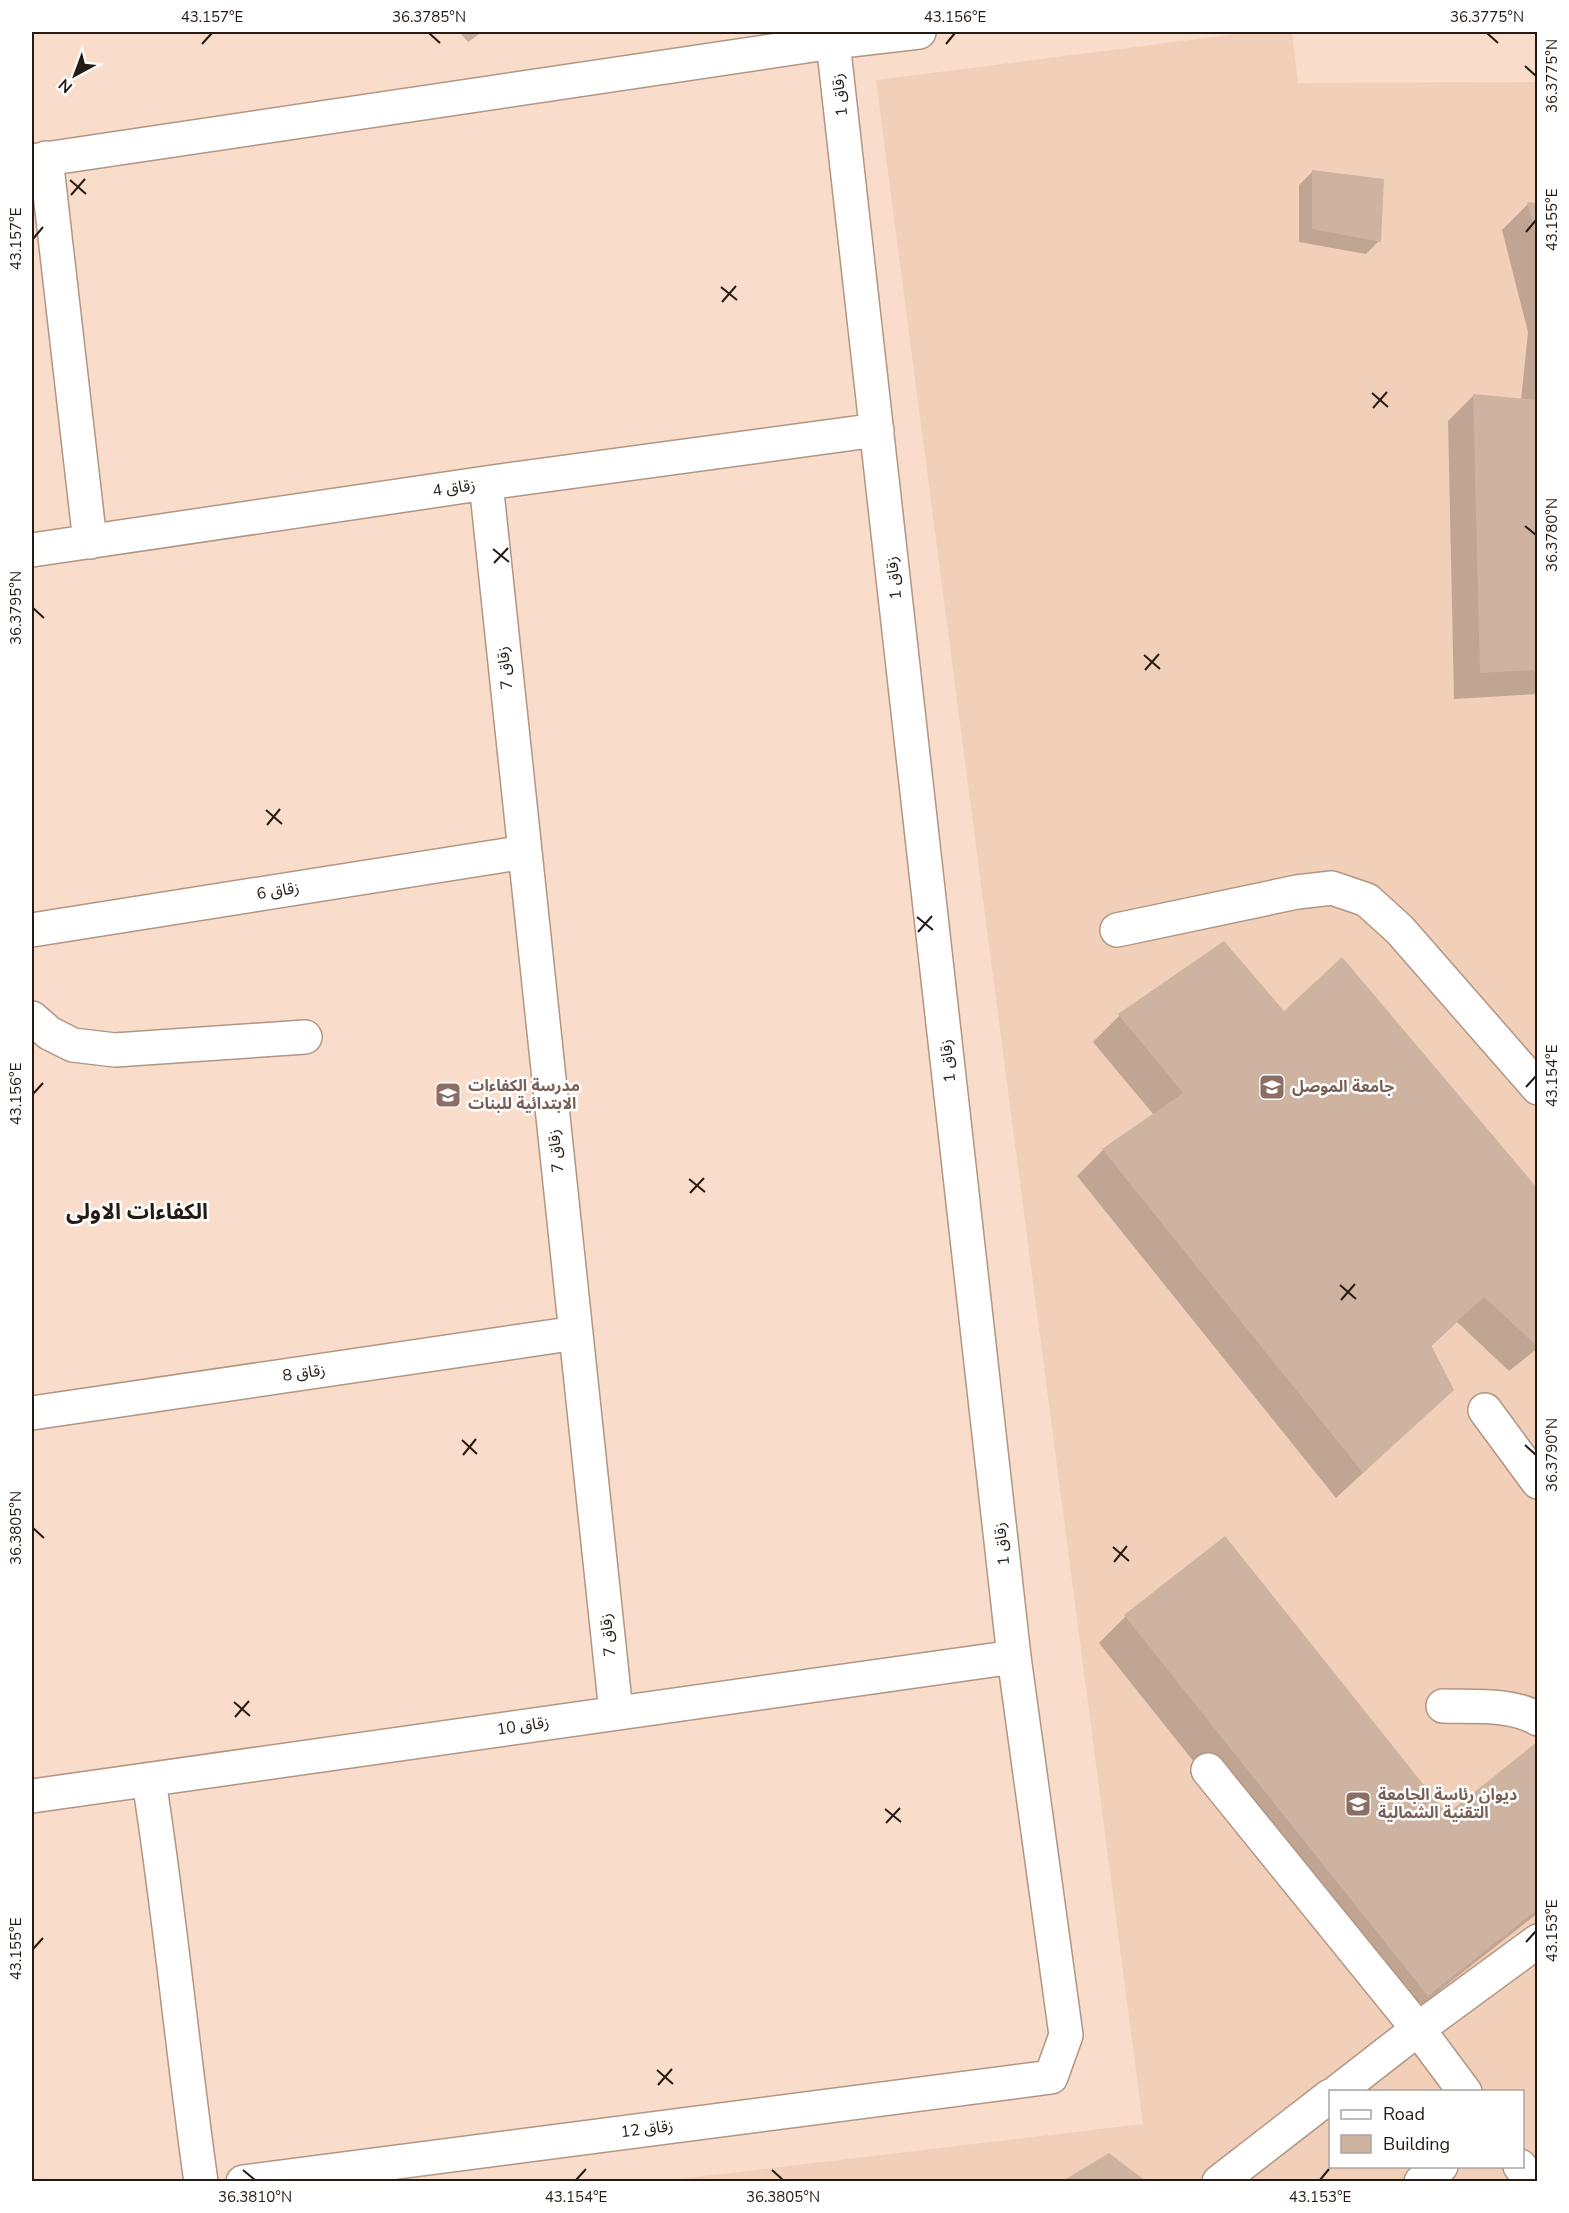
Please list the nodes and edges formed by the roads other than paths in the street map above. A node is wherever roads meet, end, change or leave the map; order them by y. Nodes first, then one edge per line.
1 (919, 32) edge
2 (833, 42) junction
3 (39, 159) edge
4 (877, 430) junction
5 (486, 483) junction
6 (90, 542) junction
7 (32, 550) edge
8 (525, 852) junction
9 (32, 930) edge
10 (1117, 930) dead end
11 (32, 1018) edge
12 (305, 1037) dead end
13 (1538, 1088) edge
14 (576, 1333) junction
15 (1485, 1410) dead end
16 (32, 1413) edge
17 (1538, 1482) edge
18 (1014, 1657) junction
19 (1443, 1706) dead end
20 (616, 1712) junction
21 (1538, 1719) edge
22 (1208, 1770) dead end
23 (149, 1780) junction
24 (32, 1796) edge
25 (1538, 1941) edge
26 (1419, 2029) junction
27 (1051, 2077) joint
28 (1337, 2090) edge
29 (1464, 2090) edge
30 (1329, 2097) edge
31 (1438, 2168) edge
32 (1521, 2168) edge
33 (201, 2181) edge
34 (243, 2181) edge
35 (1219, 2181) edge
36 (1421, 2181) edge
37 (1531, 2181) edge

1 - 2 street
2 - 3 street
2 - 4 street, زقاق 1
3 - 6 street
4 - 5 street, زقاق 4
4 - 18 street, زقاق 1
5 - 6 street, زقاق 4
5 - 8 street, زقاق 7
6 - 7 street, زقاق 4
8 - 9 street, زقاق 6
8 - 14 street, زقاق 7
10 - 13 street
11 - 12 street
14 - 16 street, زقاق 8
14 - 20 street, زقاق 7
15 - 17 street
18 - 20 street, زقاق 10
18 - 27 street, زقاق 1
19 - 21 street
20 - 23 street, زقاق 10
22 - 26 street
23 - 24 street, زقاق 10
23 - 33 street
25 - 26 street
26 - 28 street
26 - 29 street
27 - 34 street, زقاق 12
30 - 35 street
31 - 36 street
32 - 37 street

